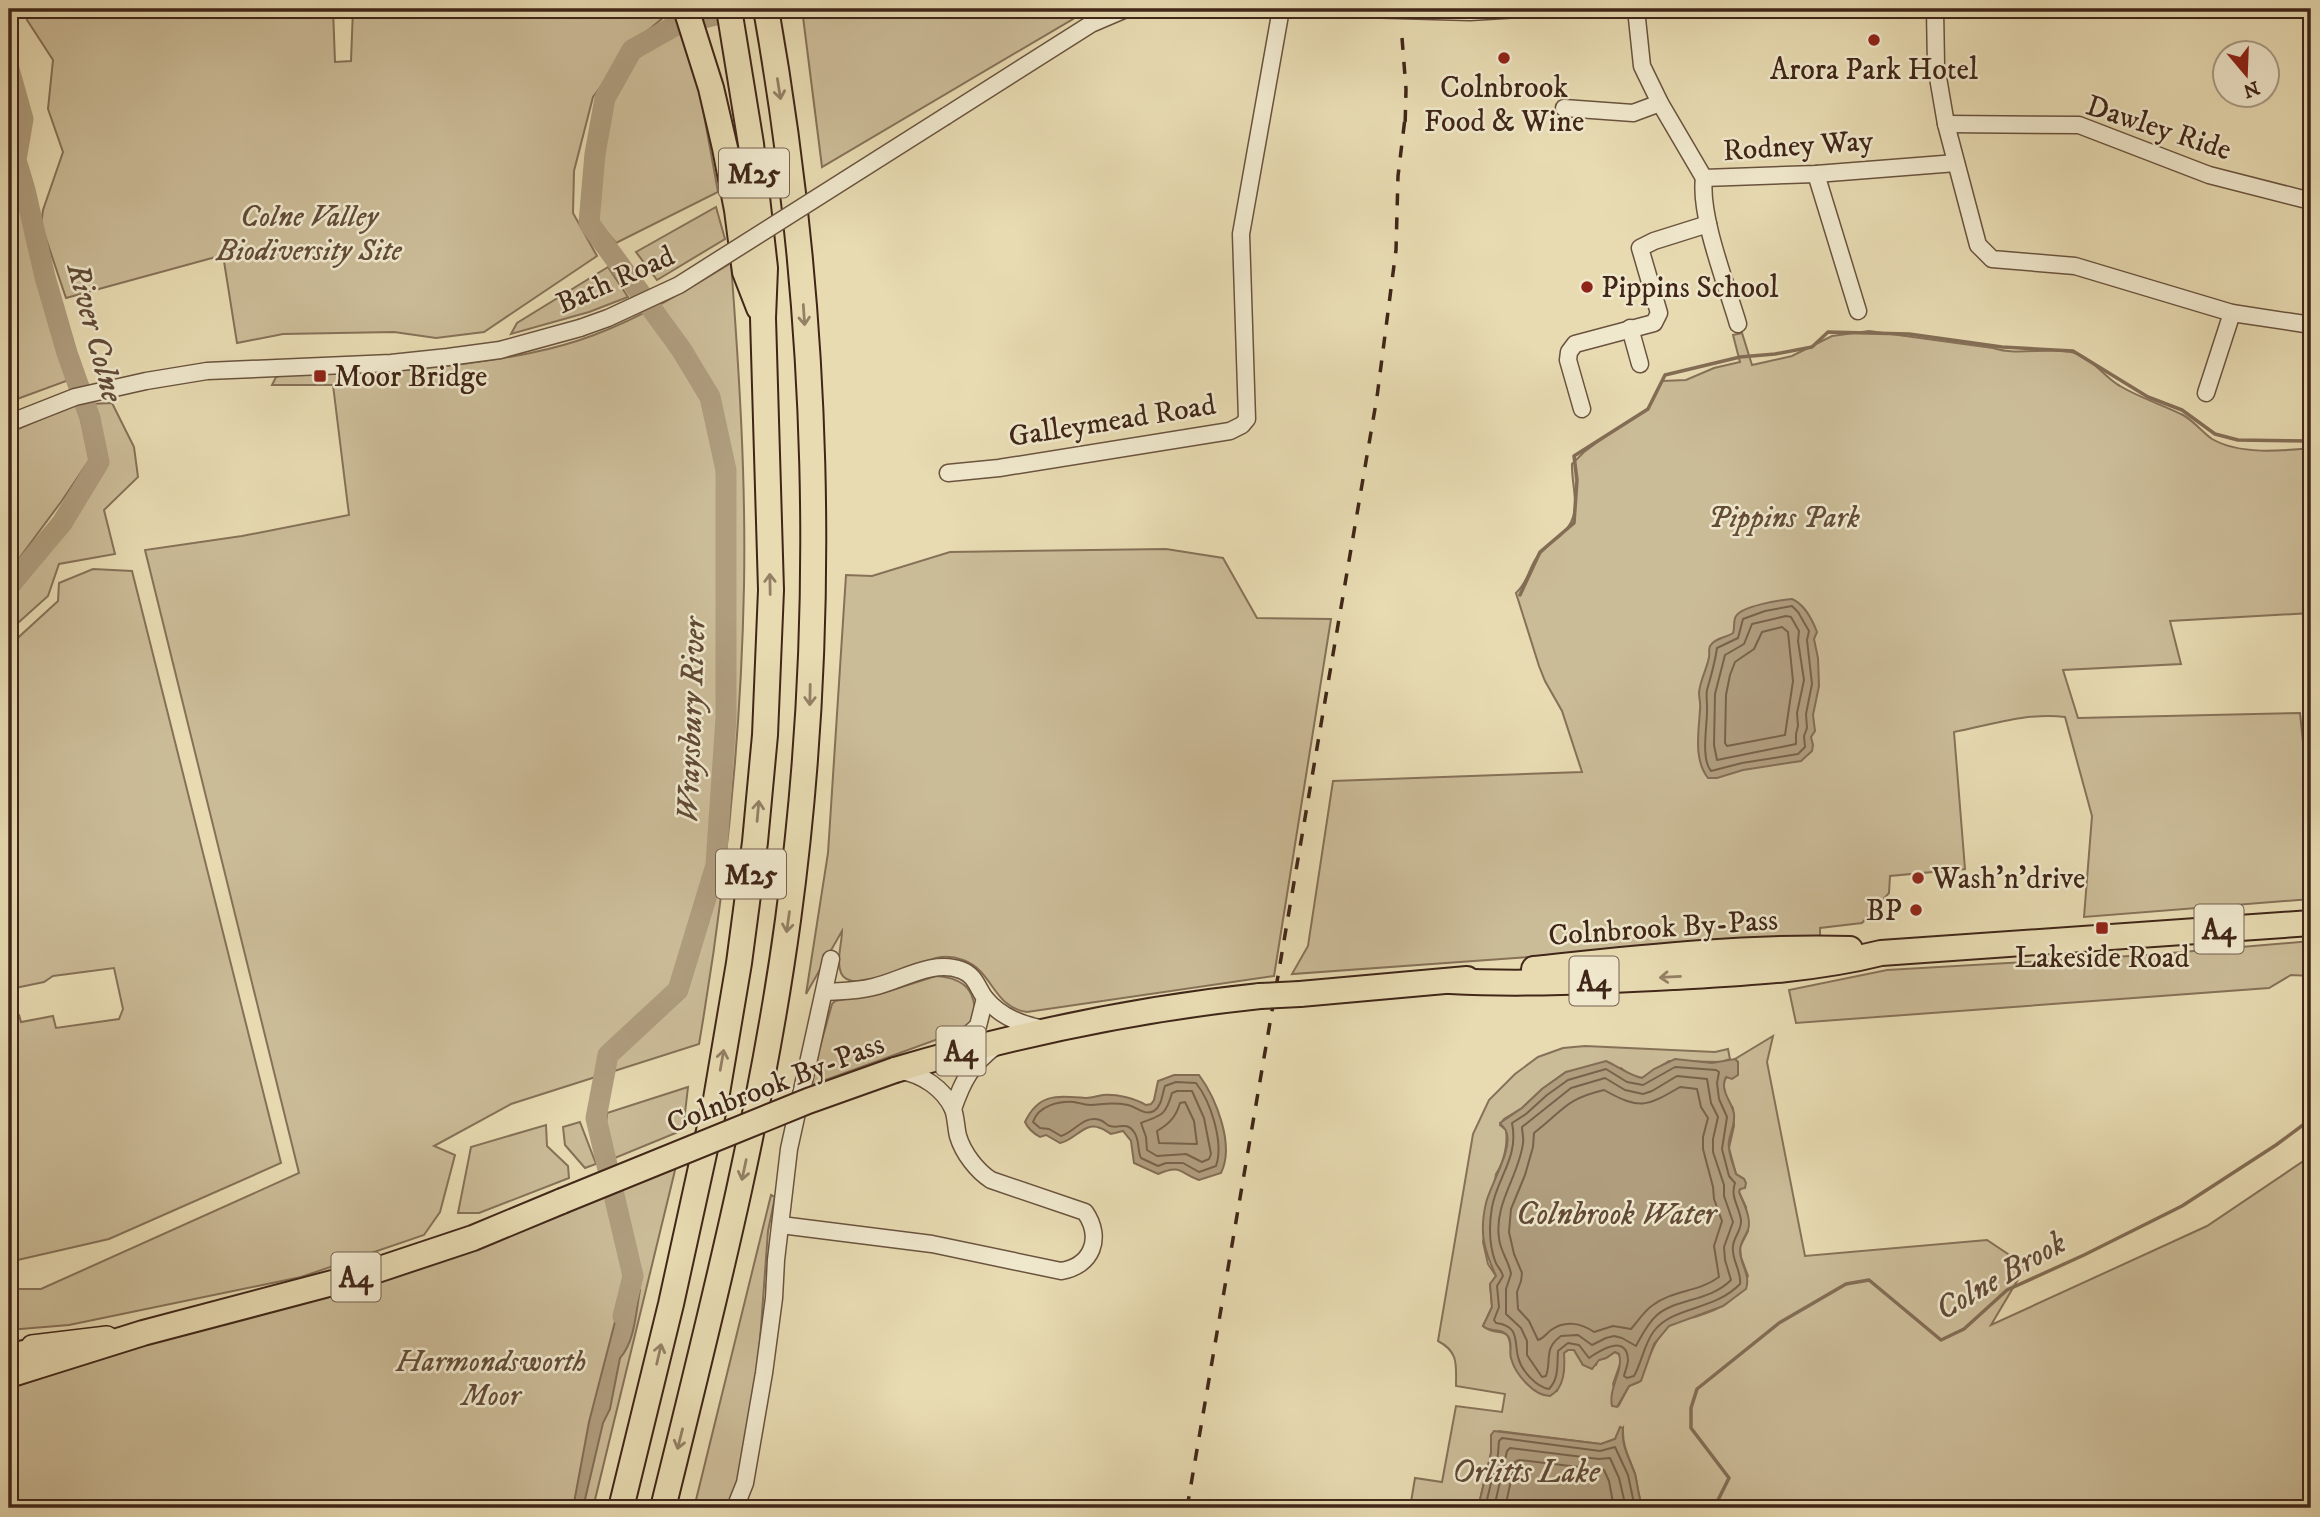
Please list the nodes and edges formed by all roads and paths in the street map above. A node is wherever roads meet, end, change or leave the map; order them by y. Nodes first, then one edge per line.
1 (687, 9) edge
2 (1126, 9) edge
3 (1281, 9) edge
4 (1364, 9) edge
5 (1519, 9) edge
6 (1636, 9) edge
7 (1935, 9) edge
8 (1470, 10) edge
9 (767, 15) edge
10 (1088, 16) edge
11 (731, 19) edge
12 (1660, 103) junction
13 (1564, 108) dead end
14 (1946, 124) junction
15 (1956, 163) junction
16 (1816, 174) junction
17 (1704, 178) junction
18 (2311, 201) edge
19 (1709, 224) junction
20 (1858, 312) dead end
21 (2232, 313) junction
22 (763, 318) junction
23 (1738, 324) dead end
24 (2311, 325) edge
25 (1630, 328) junction
26 (1640, 364) dead end
27 (2206, 393) dead end
28 (1582, 409) dead end
29 (9, 423) edge
30 (947, 473) dead end
31 (2311, 922) edge
32 (831, 959) dead end
33 (825, 992) junction
34 (985, 998) junction
35 (1050, 1030) junction
36 (1004, 1040) junction
37 (944, 1056) junction
38 (895, 1070) junction
39 (953, 1109) junction
40 (781, 1225) junction
41 (143, 1332) junction
42 (9, 1349) edge
43 (9, 1356) edge
44 (9, 1375) edge
45 (621, 1508) edge
46 (663, 1508) edge
47 (735, 1508) edge

1 - 22 highway, M25
2 - 10 street, Bath Road
3 - 30 street, Galleymead Road
4 - 8 street
5 - 8 street
6 - 12 street, Rodney Way
7 - 14 street
9 -> 46 highway, M25
10 - 29 street, Bath Road, bridge
11 - 22 highway, M25
12 - 13 street
12 - 17 street, Rodney Way
14 - 15 street
14 - 18 street, Dawley Ride
15 - 16 street, Rodney Way
15 - 21 street
16 - 17 street, Rodney Way
16 - 20 street
17 - 19 street
19 - 23 street
19 - 25 street
21 - 24 street
21 - 27 street
45 -> 22 highway, M25
25 - 26 street
25 - 28 street
31 - 35 highway, Colnbrook By-Pass / A4, bridge
32 - 33 street
33 - 34 street
33 - 40 street
34 - 35 street
34 - 37 street
35 - 36 highway, Colnbrook By-Pass / A4
36 - 37 highway, Colnbrook By-Pass / A4
36 - 39 street
37 - 38 highway, Colnbrook By-Pass / A4
38 - 39 street
38 - 41 highway, Colnbrook By-Pass / A4, bridge
39 - 40 street
40 - 47 street
41 - 42 main road
41 - 43 highway, A4
41 - 44 highway, A4

